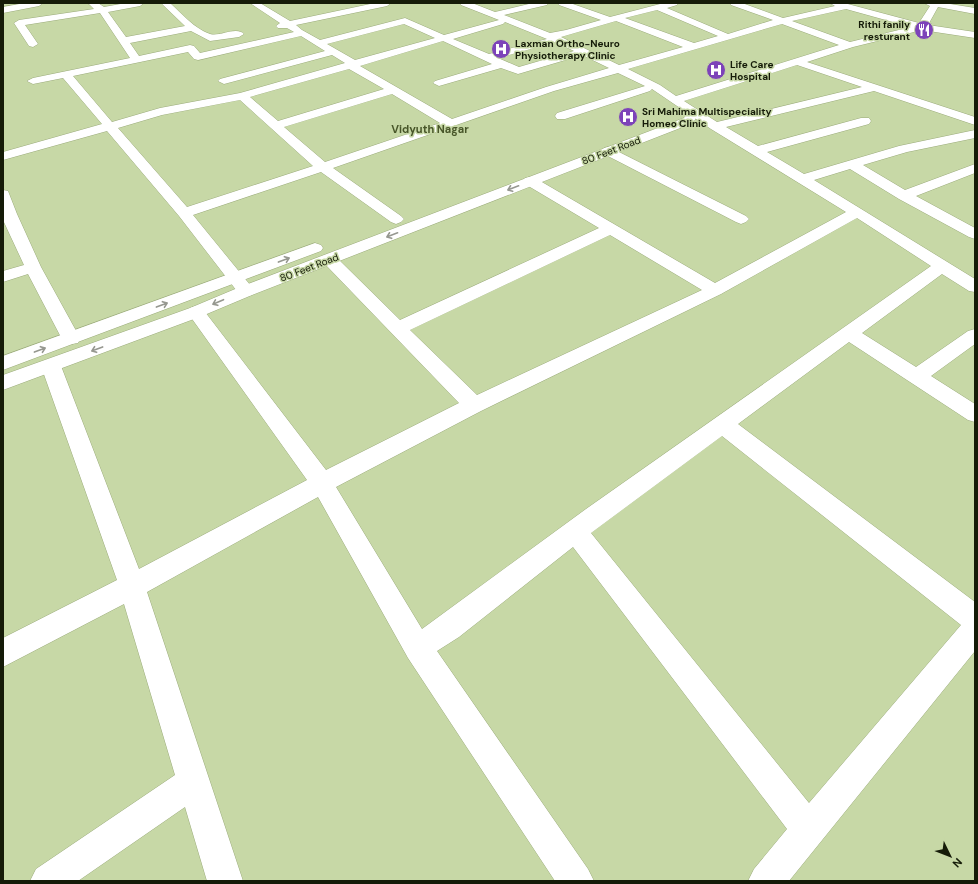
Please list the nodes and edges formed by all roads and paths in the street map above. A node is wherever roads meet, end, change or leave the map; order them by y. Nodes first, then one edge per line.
1 (39, 3) edge
2 (92, 3) edge
3 (140, 3) edge
4 (165, 3) edge
5 (254, 3) edge
6 (387, 3) edge
7 (450, 3) edge
8 (464, 3) edge
9 (544, 3) edge
10 (562, 3) edge
11 (674, 3) edge
12 (734, 3) edge
13 (933, 3) edge
14 (372, 4) edge
15 (769, 4) dead end
16 (838, 5) edge
17 (658, 7) junction
18 (748, 8) junction
19 (5, 9) edge
20 (102, 10) junction
21 (975, 11) edge
22 (494, 18) junction
23 (613, 19) junction
24 (781, 21) junction
25 (19, 24) junction
26 (288, 24) junction
27 (451, 26) dead end
28 (274, 27) dead end
29 (922, 27) junction
30 (192, 28) junction
31 (465, 32) junction
32 (246, 33) dead end
33 (302, 33) junction
34 (975, 35) edge
35 (728, 37) junction
36 (444, 38) junction
37 (551, 39) junction
38 (123, 41) junction
39 (319, 43) junction
40 (33, 44) dead end
41 (849, 46) junction
42 (694, 47) junction
43 (333, 52) junction
44 (575, 54) junction
45 (488, 58) junction
46 (136, 59) junction
47 (798, 62) junction
48 (353, 64) junction
49 (502, 64) junction
50 (616, 70) junction
51 (64, 74) junction
52 (33, 81) dead end
53 (224, 81) dead end
54 (439, 83) dead end
55 (646, 88) junction
56 (872, 88) junction
57 (394, 90) junction
58 (242, 96) junction
59 (671, 98) junction
60 (694, 115) junction
61 (561, 116) dead end
62 (865, 121) dead end
63 (975, 121) edge
64 (450, 123) junction
65 (277, 125) junction
66 (110, 126) junction
67 (716, 126) junction
68 (975, 134) edge
69 (609, 151) junction
70 (756, 151) junction
71 (3, 156) edge
72 (852, 165) junction
73 (323, 167) junction
74 (975, 168) edge
75 (802, 179) junction
76 (530, 181) junction
77 (3, 194) edge
78 (904, 196) junction
79 (858, 212) junction
80 (184, 213) junction
81 (6, 214) edge
82 (396, 219) junction
83 (741, 219) dead end
84 (610, 228) junction
85 (975, 234) edge
86 (329, 260) junction
87 (33, 267) junction
88 (963, 276) edge
89 (3, 277) edge
90 (236, 278) junction
91 (715, 290) junction
92 (246, 291) junction
93 (196, 312) junction
94 (398, 328) junction
95 (848, 333) junction
96 (975, 336) edge
97 (72, 338) junction
98 (3, 363) edge
99 (52, 366) junction
100 (916, 377) junction
101 (3, 383) edge
102 (474, 405) junction
103 (975, 414) edge
104 (722, 424) junction
105 (322, 483) junction
106 (575, 531) junction
107 (132, 586) junction
108 (975, 619) edge
109 (975, 629) edge
110 (418, 648) junction
111 (3, 653) edge
112 (194, 782) junction
113 (808, 829) junction
114 (48, 881) edge
115 (225, 881) edge
116 (576, 881) edge
117 (766, 881) edge

1 - 19 street
2 - 20 street
3 - 20 street
4 - 30 street
5 - 26 street
6 - 14 street
7 - 22 street
8 - 22 street
9 - 22 street
10 - 23 street
11 - 17 street
12 - 18 street
13 - 21 street
13 - 29 street
14 - 26 street
15 - 18 street
16 - 24 street
16 - 29 street
17 - 23 street
17 - 35 street
18 - 24 street
19 - 25 street
20 - 25 street
20 - 38 street
22 - 31 street
22 - 37 street
23 - 37 street
23 - 42 street
24 - 35 street
24 - 41 street
25 - 40 street
26 - 28 street
26 - 33 street
27 - 31 street
29 - 34 street
29 - 41 street
30 - 32 street
30 - 38 street
31 - 36 street
33 - 39 street
33 - 46 street
35 - 42 street
36 - 39 street
36 - 45 street
36 - 48 street
37 - 44 street
37 - 45 street
37 - 50 street
38 - 46 street
39 - 43 street
41 - 47 street
42 - 50 street
43 - 48 street
43 - 53 street
44 - 49 street
44 - 50 street
45 - 49 street
46 - 51 street
47 - 56 street
47 - 59 street
48 - 57 street
48 - 58 street
49 - 54 street
50 - 55 street
50 - 59 street
50 - 64 street
51 - 52 street
51 - 66 street
55 - 59 street
55 - 61 street
56 - 63 street
56 - 67 street
57 - 64 street
57 - 65 street
58 - 65 street
58 - 66 street
59 - 60 street
60 - 67 street
60 - 69 street, 80 Feet Road
60 - 82 street, 80 Feet Road
62 - 70 street
64 - 73 street
65 - 73 street
66 - 71 street
66 - 80 street
67 - 70 street
68 - 72 street
69 - 76 street, 80 Feet Road
69 - 83 street
70 - 75 street
72 - 75 street
72 - 78 street
73 - 80 street
73 - 82 street
74 - 78 street
75 - 79 street
76 - 84 street
76 -> 86 street, 80 Feet Road
77 - 81 street
78 - 85 street
79 - 88 street
79 - 91 street
80 - 90 street
81 - 87 street
90 -> 82 street, 80 Feet Road
84 - 91 street
84 - 94 street
86 - 92 street, 80 Feet Road
86 - 94 street
87 - 89 street
87 - 97 street
88 - 95 street
90 - 92 street
97 -> 90 street, 80 Feet Road
91 - 102 street
92 -> 93 street, 80 Feet Road
93 -> 99 street, 80 Feet Road
93 - 105 street
94 - 102 street
95 - 100 street
95 - 104 street
96 - 100 street
98 -> 97 street, 80 Feet Road
99 - 101 street, 80 Feet Road
99 - 107 street
100 - 103 street
102 - 105 street
104 - 106 street
104 - 108 street
105 - 107 street
105 - 110 street
106 - 110 street
106 - 113 street
107 - 111 street
107 - 112 street
109 - 113 street
110 - 116 street
112 - 114 street
112 - 115 street
113 - 117 street

